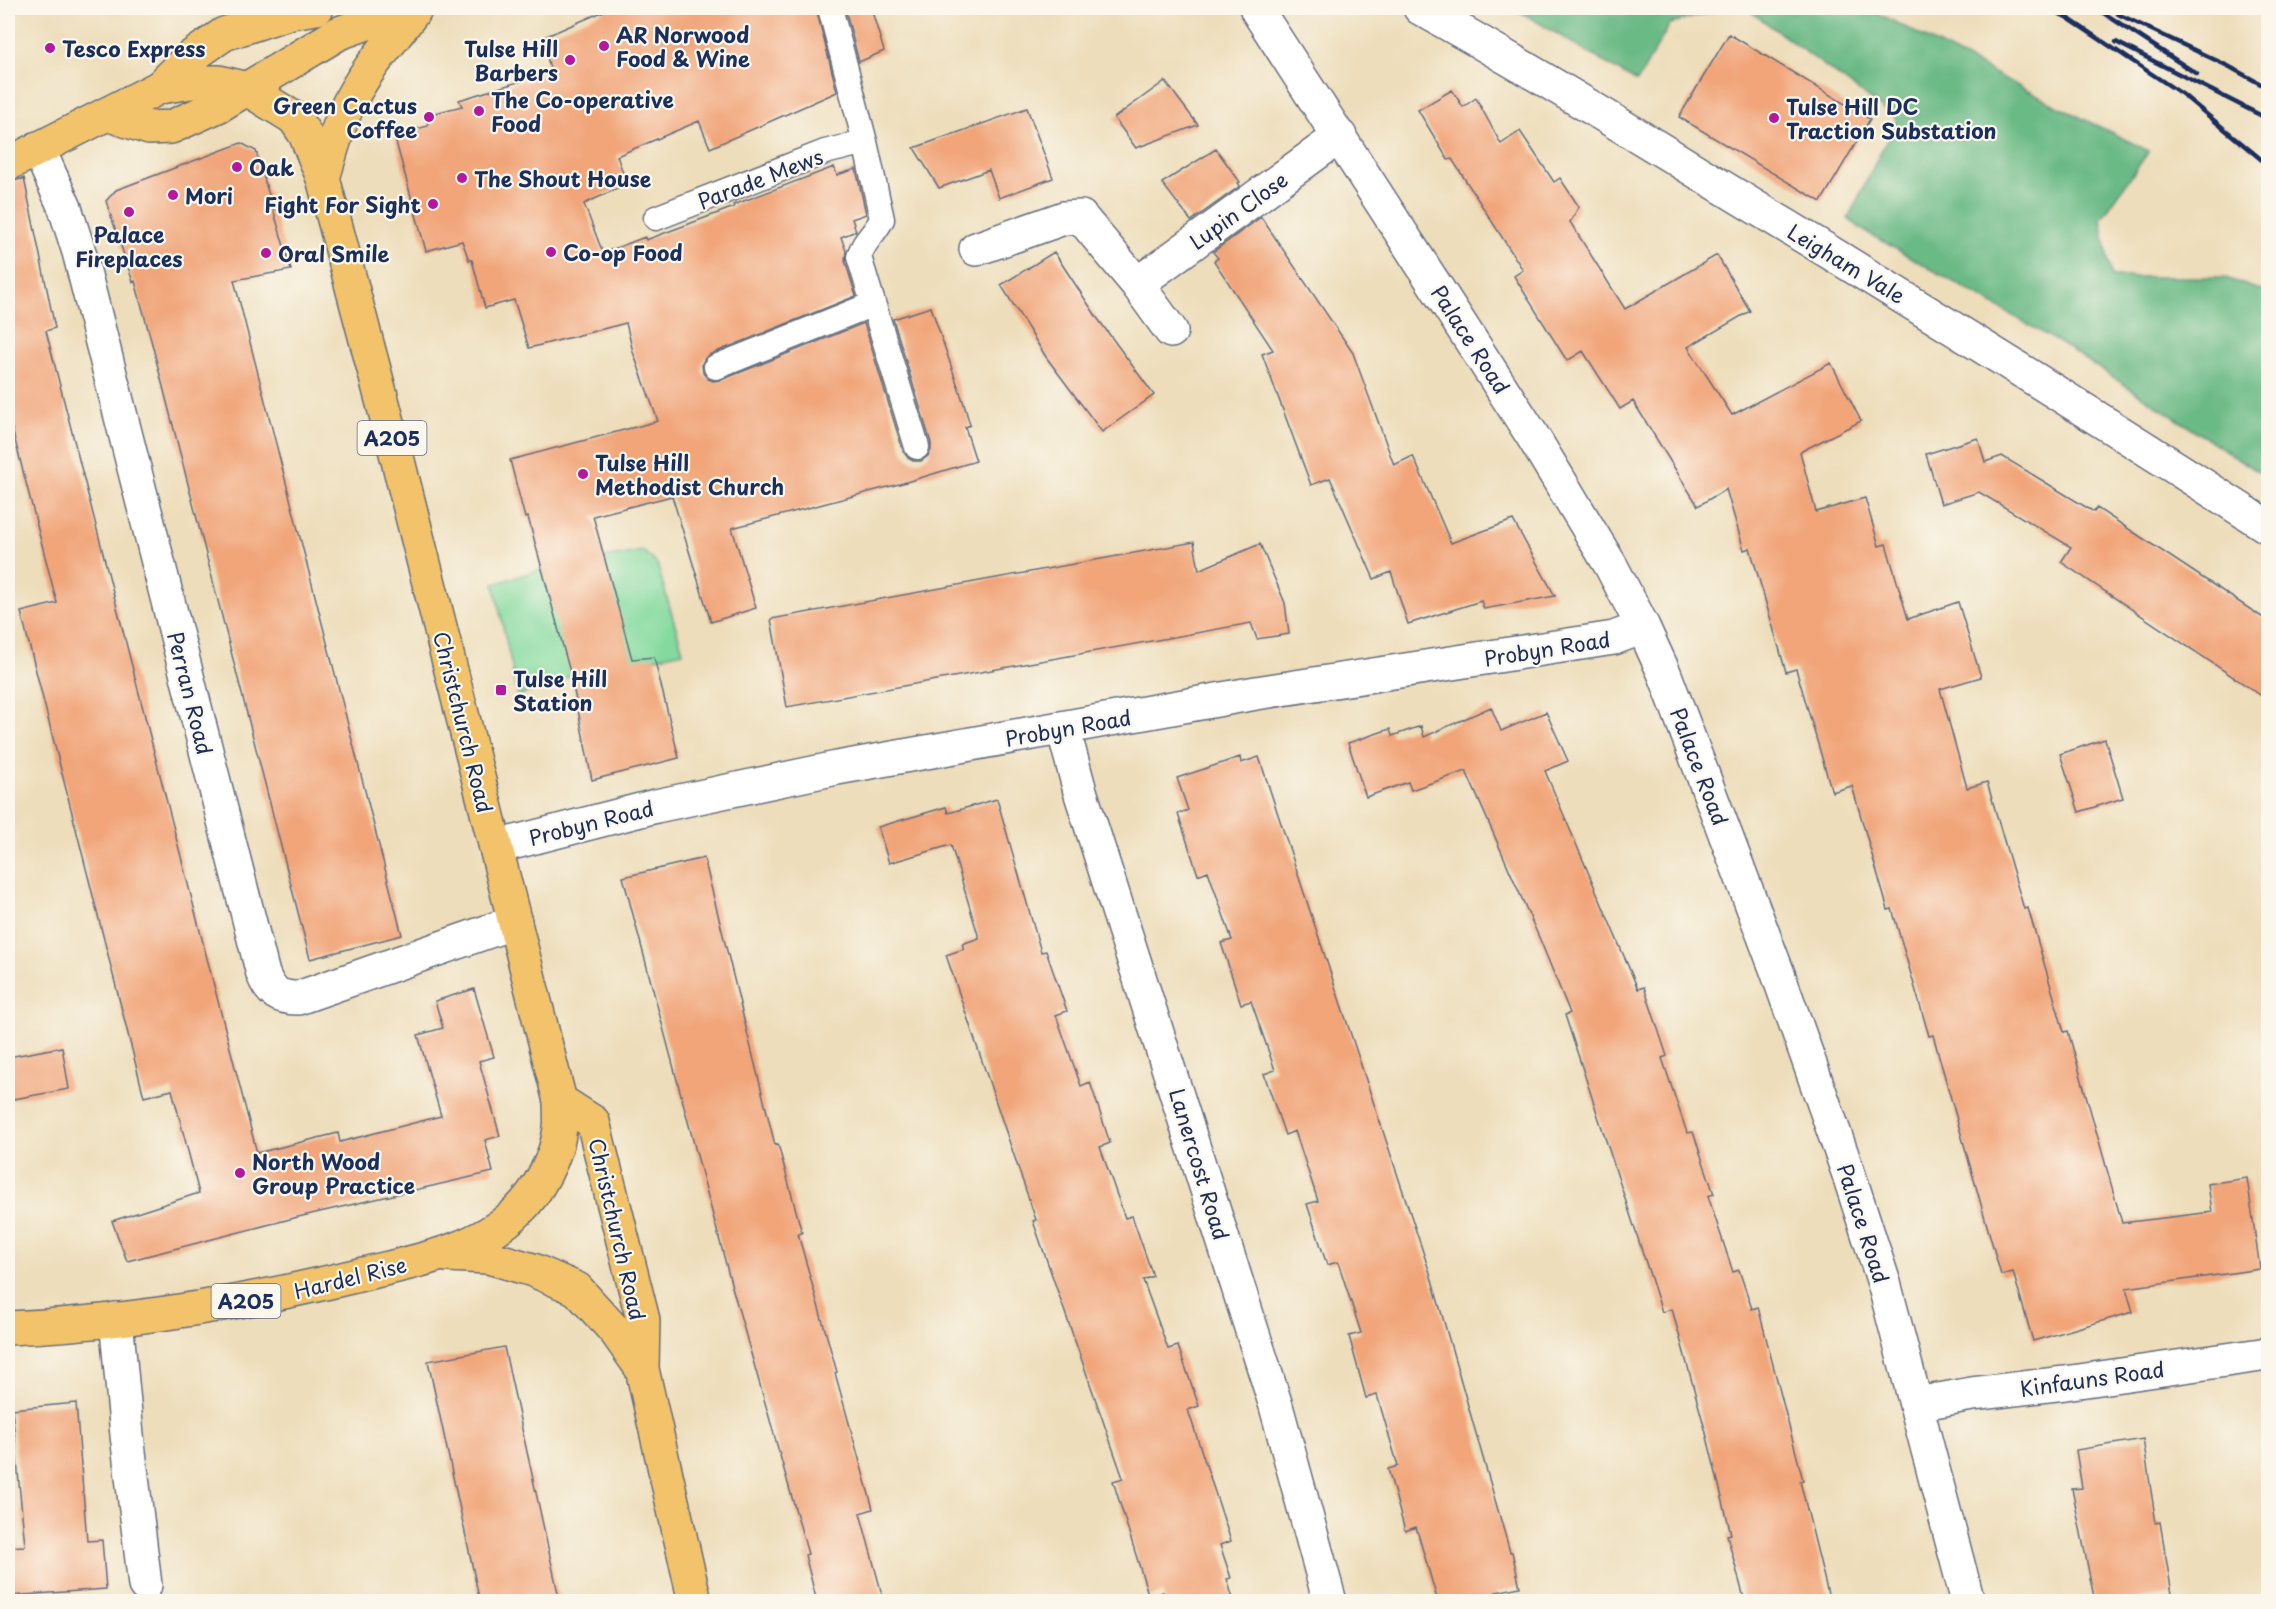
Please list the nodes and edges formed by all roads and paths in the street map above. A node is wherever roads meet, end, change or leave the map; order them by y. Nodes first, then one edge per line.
1 (317, 8) edge
2 (410, 8) edge
3 (416, 8) edge
4 (830, 8) edge
5 (1420, 8) edge
6 (1257, 10) dead end
7 (160, 87) junction
8 (248, 89) junction
9 (107, 114) junction
10 (1340, 136) junction
11 (865, 142) junction
12 (38, 148) junction
13 (8, 164) edge
14 (323, 178) junction
15 (656, 218) dead end
16 (976, 249) dead end
17 (1137, 284) junction
18 (873, 304) junction
19 (1171, 331) dead end
20 (716, 367) dead end
21 (917, 447) dead end
22 (2268, 527) edge
23 (1643, 627) junction
24 (1062, 728) junction
25 (496, 847) junction
26 (515, 922) junction
27 (560, 1101) junction
28 (441, 1255) junction
29 (116, 1319) junction
30 (8, 1328) edge
31 (2268, 1354) edge
32 (642, 1369) junction
33 (1917, 1404) junction
34 (145, 1585) dead end
35 (695, 1602) edge
36 (1330, 1602) edge
37 (1968, 1602) edge

1 - 7 main road
2 - 8 main road
3 - 14 main road
4 - 11 lane
5 - 22 street, Leigham Vale
6 - 10 street, Palace Road
7 - 8 main road, A205
7 - 9 main road, A205
8 - 9 main road
8 - 14 main road, Christchurch Road / A205
9 - 12 main road, A205
10 - 17 street, Lupin Close
10 - 23 street, Palace Road
11 - 15 lane, Parade Mews
11 - 18 lane
12 - 13 main road, A205
12 - 26 street, Perran Road
14 - 25 main road, Christchurch Road / A205
16 - 17 street
17 - 19 street
18 - 20 lane
18 - 21 lane
23 - 24 street, Probyn Road
23 - 33 street, Palace Road
24 - 25 street, Probyn Road
24 - 36 street, Lanercost Road
25 - 26 main road, Christchurch Road / A205
26 - 27 main road, Christchurch Road / A205
27 - 28 main road, A205
27 - 32 main road, Christchurch Road / A205
28 - 29 main road, Hardel Rise / A205
28 - 32 main road, Christchurch Road / A205
29 - 30 main road, Hardel Rise / A205
29 - 34 street
31 - 33 street, Kinfauns Road
32 - 35 main road, Christchurch Road / A205
33 - 37 street, Palace Road

